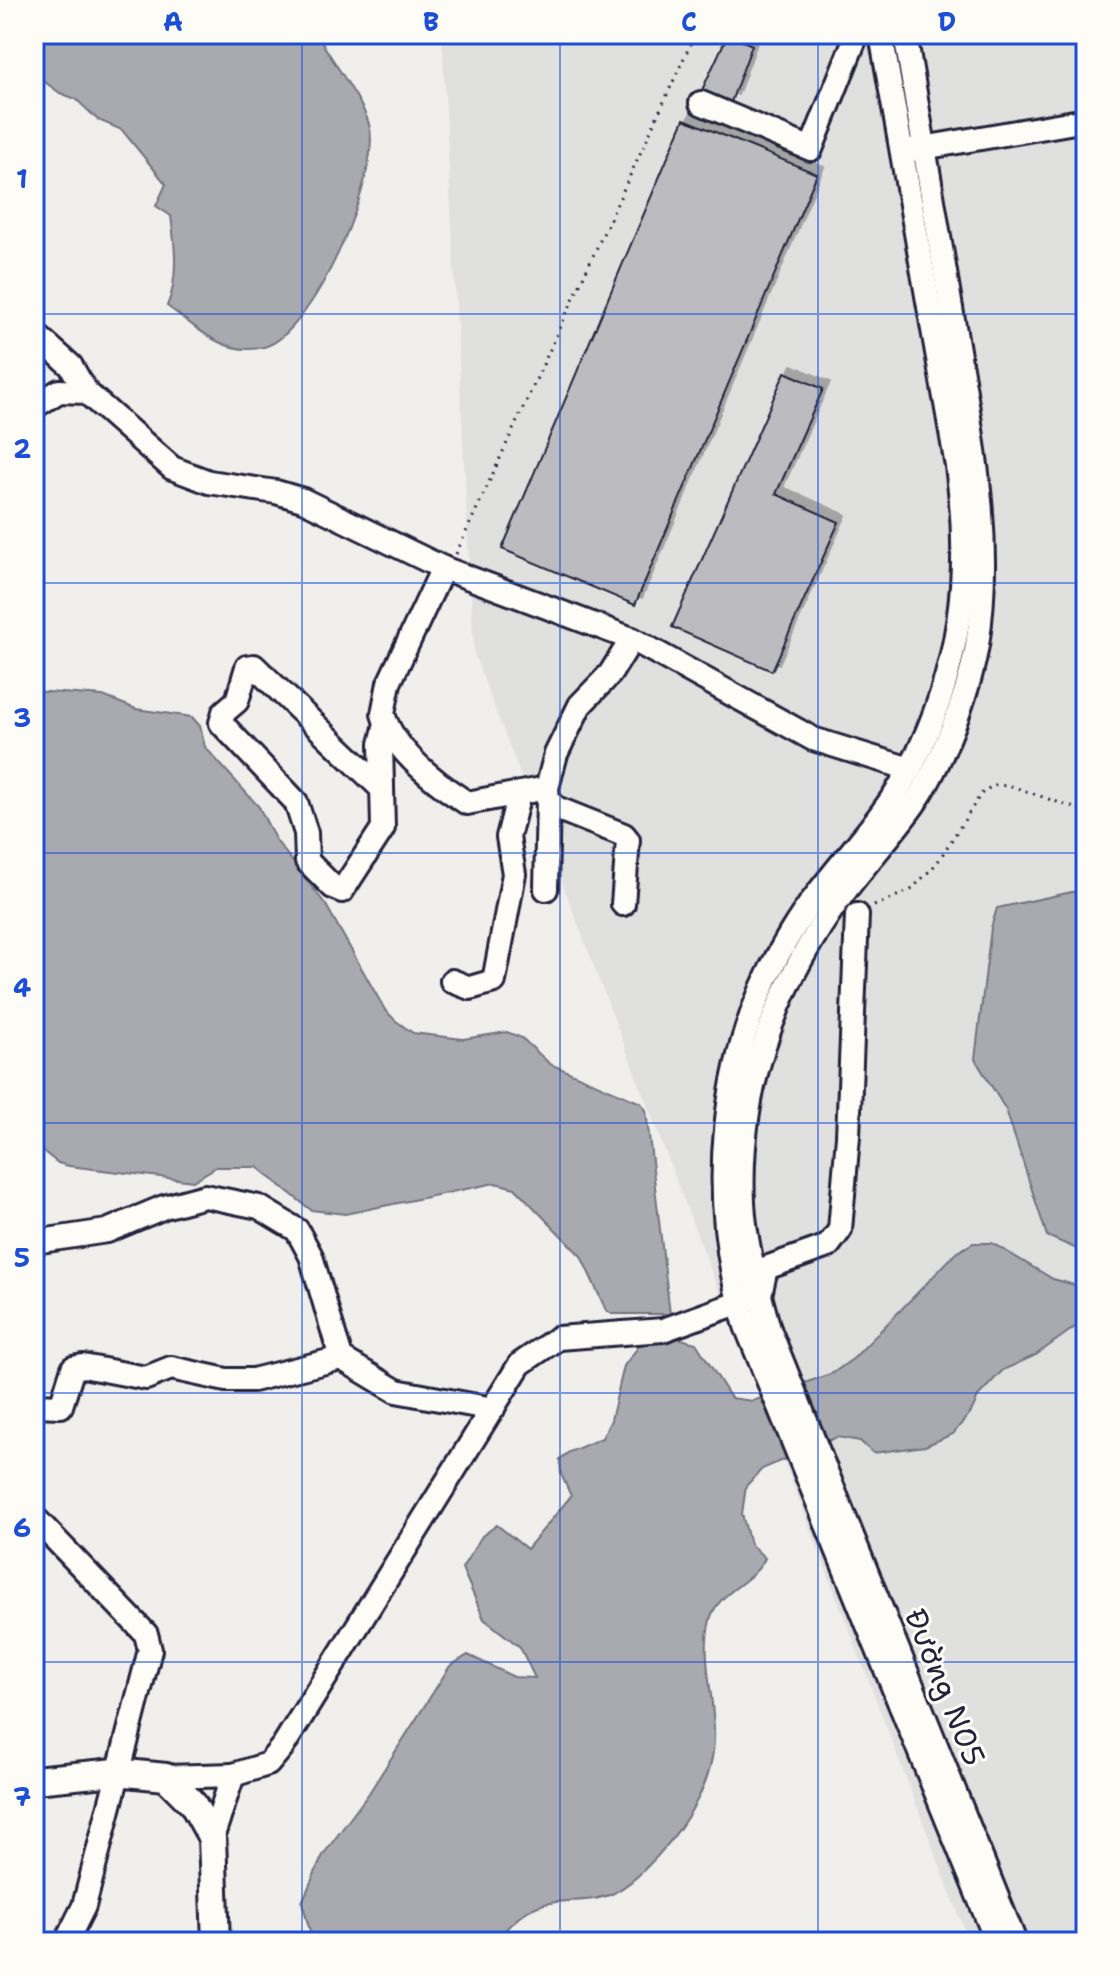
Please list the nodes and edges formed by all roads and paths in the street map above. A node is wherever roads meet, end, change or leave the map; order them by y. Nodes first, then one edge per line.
1 (695, 34) edge
2 (857, 34) edge
3 (881, 34) edge
4 (905, 34) edge
5 (701, 103) dead end
6 (1086, 120) edge
7 (913, 150) junction
8 (34, 333) edge
9 (86, 392) junction
10 (34, 407) edge
11 (443, 568) junction
12 (632, 639) junction
13 (386, 724) junction
14 (910, 769) junction
15 (382, 789) junction
16 (519, 794) junction
17 (548, 794) junction
18 (1086, 812) edge
19 (546, 889) dead end
20 (623, 904) dead end
21 (857, 915) joint
22 (452, 981) dead end
23 (34, 1242) edge
24 (749, 1299) junction
25 (341, 1358) junction
26 (34, 1405) edge
27 (493, 1409) junction
28 (809, 1458) junction
29 (34, 1517) edge
30 (116, 1772) junction
31 (233, 1775) junction
32 (166, 1777) junction
33 (34, 1780) edge
34 (212, 1838) junction
35 (66, 1942) edge
36 (216, 1942) edge
37 (997, 1942) edge
38 (1015, 1942) edge

1 - 11 path
2 - 5 street
3 - 7 street
4 - 7 street
6 - 7 street
7 - 14 street
7 - 24 street
8 - 9 street
9 - 10 street
9 - 11 street
11 - 12 street
11 - 13 street
12 - 14 street
12 - 17 street
13 - 15 street
13 - 16 street
14 - 24 street
15 - 15 street
16 - 17 street
16 - 22 street
17 - 19 street
17 - 20 street
18 - 21 path
21 - 24 street
23 - 25 street
24 - 27 street
24 - 28 street
25 - 26 street
25 - 27 street
27 - 31 street
28 - 37 street, Đường N05
28 - 38 street, Đường N05
29 - 30 street
30 - 32 main road
30 - 33 main road
30 - 35 street
31 - 32 street
31 - 34 street
32 - 34 main road
34 - 36 main road

